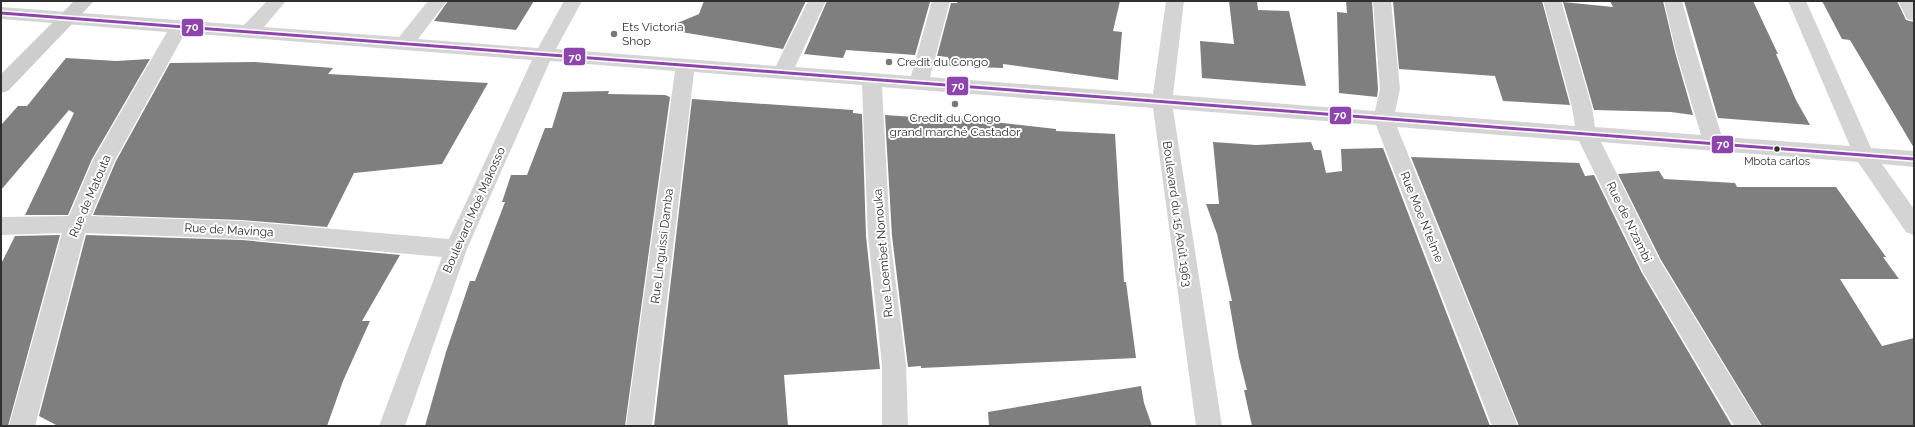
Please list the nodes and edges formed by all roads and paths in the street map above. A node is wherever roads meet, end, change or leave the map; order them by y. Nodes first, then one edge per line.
1 (85, 1) edge
2 (277, 1) edge
3 (438, 1) edge
4 (573, 1) edge
5 (817, 1) edge
6 (941, 1) edge
7 (1175, 1) edge
8 (1382, 1) edge
9 (1552, 1) edge
10 (1673, 1) edge
11 (1797, 1) edge
12 (1907, 1) edge
13 (1, 13) edge
14 (1914, 15) edge
15 (66, 18) junction
16 (180, 26) junction
17 (249, 32) junction
18 (404, 44) junction
19 (544, 54) junction
20 (685, 65) junction
21 (783, 72) junction
22 (872, 79) junction
23 (919, 83) junction
24 (1, 86) edge
25 (1162, 101) junction
26 (1383, 118) junction
27 (1586, 134) junction
28 (1714, 144) junction
29 (1864, 155) junction
30 (1914, 159) edge
31 (76, 224) junction
32 (1, 226) edge
33 (1914, 226) edge
34 (456, 249) junction
35 (22, 426) edge
36 (392, 426) edge
37 (639, 426) edge
38 (895, 426) edge
39 (1209, 426) edge
40 (1505, 426) edge
41 (1748, 426) edge

1 - 15 street
2 - 17 street
3 - 18 street
4 - 19 street, Boulevard Moé Makosso
5 - 21 street
6 - 23 street
7 - 25 street, Boulevard du 15 Août 1963
8 - 26 street
9 - 27 street, Rue de N'zambi
10 - 28 street
11 - 29 street
12 - 14 street
13 - 15 street
15 - 16 street
15 - 24 street
16 - 17 street
16 - 31 street, Rue de Matouta
17 - 18 street
18 - 19 street
19 - 20 street
19 - 34 street, Boulevard Moé Makosso
20 - 21 street
20 - 37 street, Rue Linguissi Damba
21 - 22 street
22 - 23 street
22 - 38 street, Rue Loembet Nonouka
23 - 25 street
25 - 26 street
25 - 39 street, Boulevard du 15 Août 1963
26 - 27 street
26 - 40 street, Rue Moe N'telme
27 - 28 street
27 - 41 street, Rue de N'zambi
28 - 29 street
29 - 30 street
29 - 33 street
31 - 32 street, Rue de Mavinga
31 - 34 street, Rue de Mavinga
31 - 35 street, Rue de Matouta
34 - 36 street, Boulevard Moé Makosso

